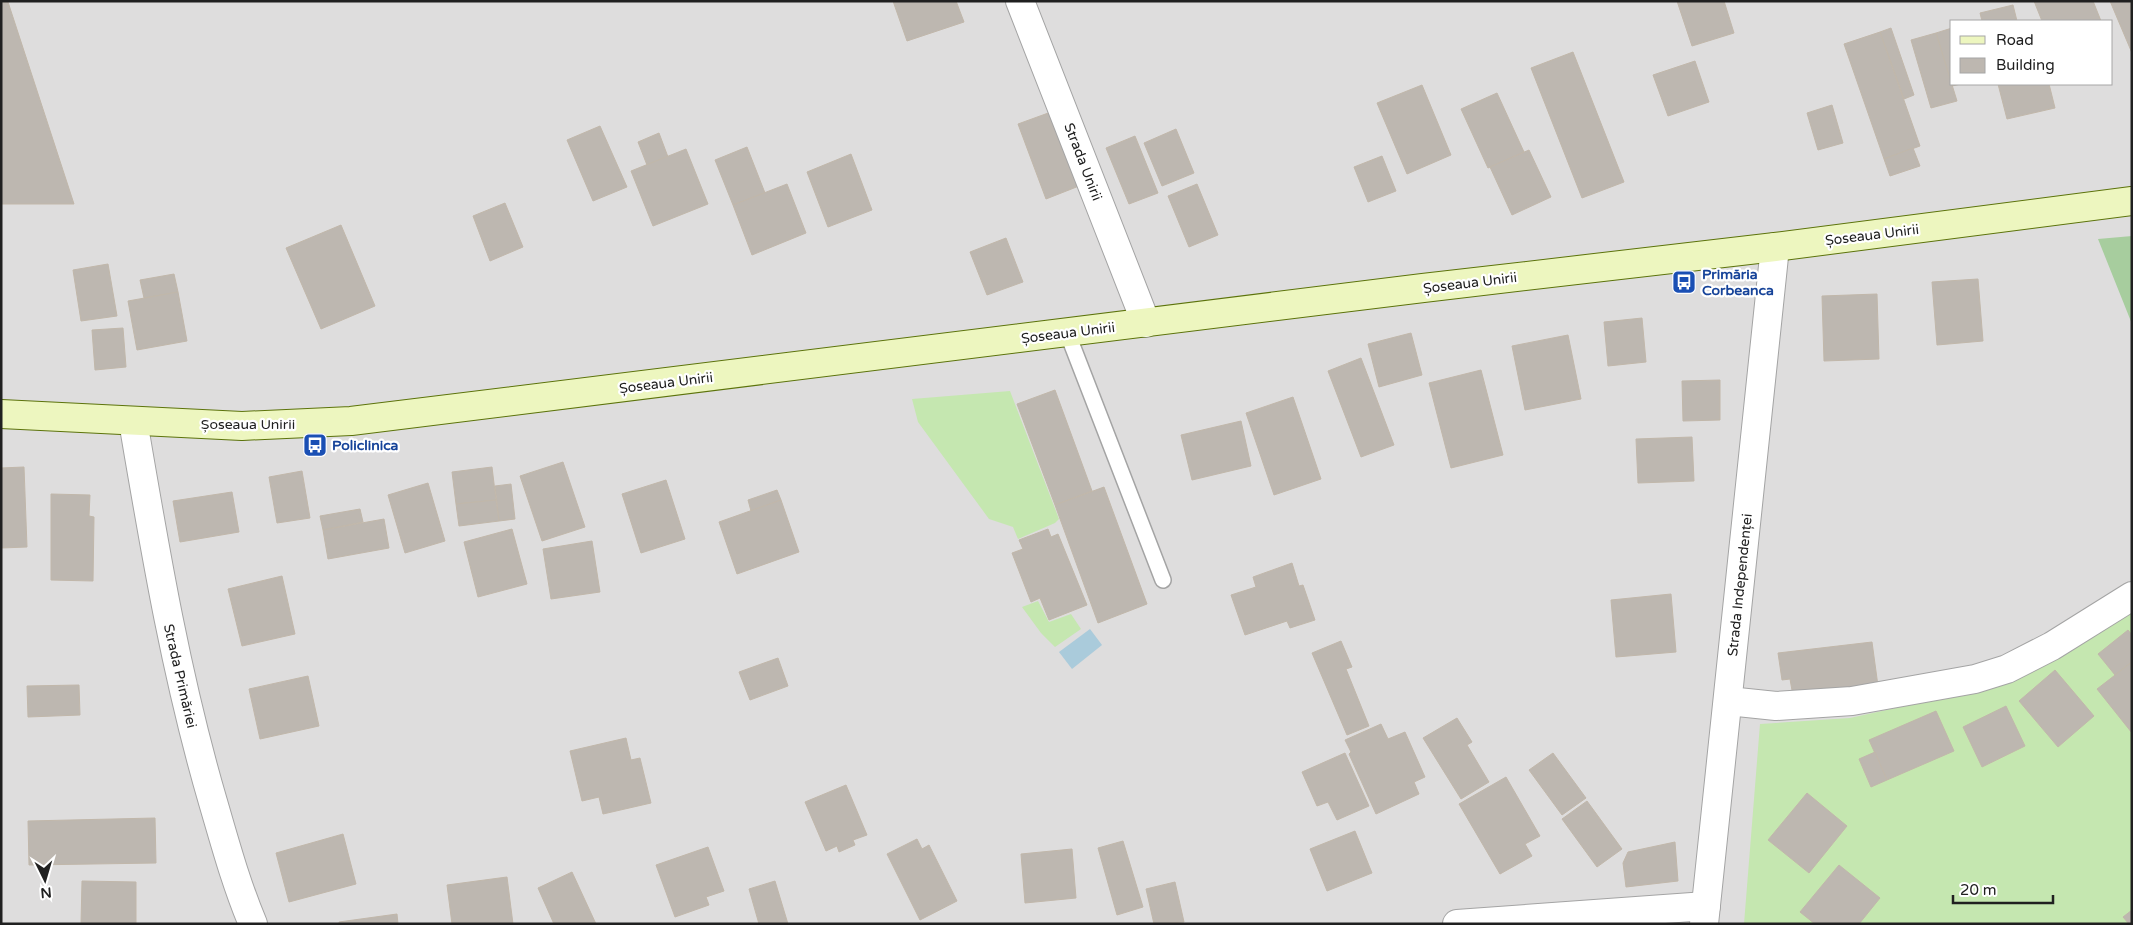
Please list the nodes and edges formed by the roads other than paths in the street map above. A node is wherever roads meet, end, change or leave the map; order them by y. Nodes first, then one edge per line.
1 (1020, 1) edge
2 (2132, 201) edge
3 (1775, 247) junction
4 (1146, 323) junction
5 (1068, 332) junction
6 (1, 414) edge
7 (133, 421) junction
8 (1163, 580) dead end
9 (2132, 596) edge
10 (1728, 701) junction
11 (1705, 915) edge
12 (253, 924) edge
13 (1457, 924) edge

1 - 4 street, Strada Unirii
2 - 3 main road, Șoseaua Unirii
3 - 4 main road, Șoseaua Unirii
3 - 10 street, Strada Independenței
4 - 5 main road, Șoseaua Unirii
5 - 7 main road, Șoseaua Unirii
5 - 8 lane
6 - 7 main road, Șoseaua Unirii
7 - 12 street, Strada Primăriei
9 - 10 street
10 - 11 street, Strada Independenței
11 - 13 street

